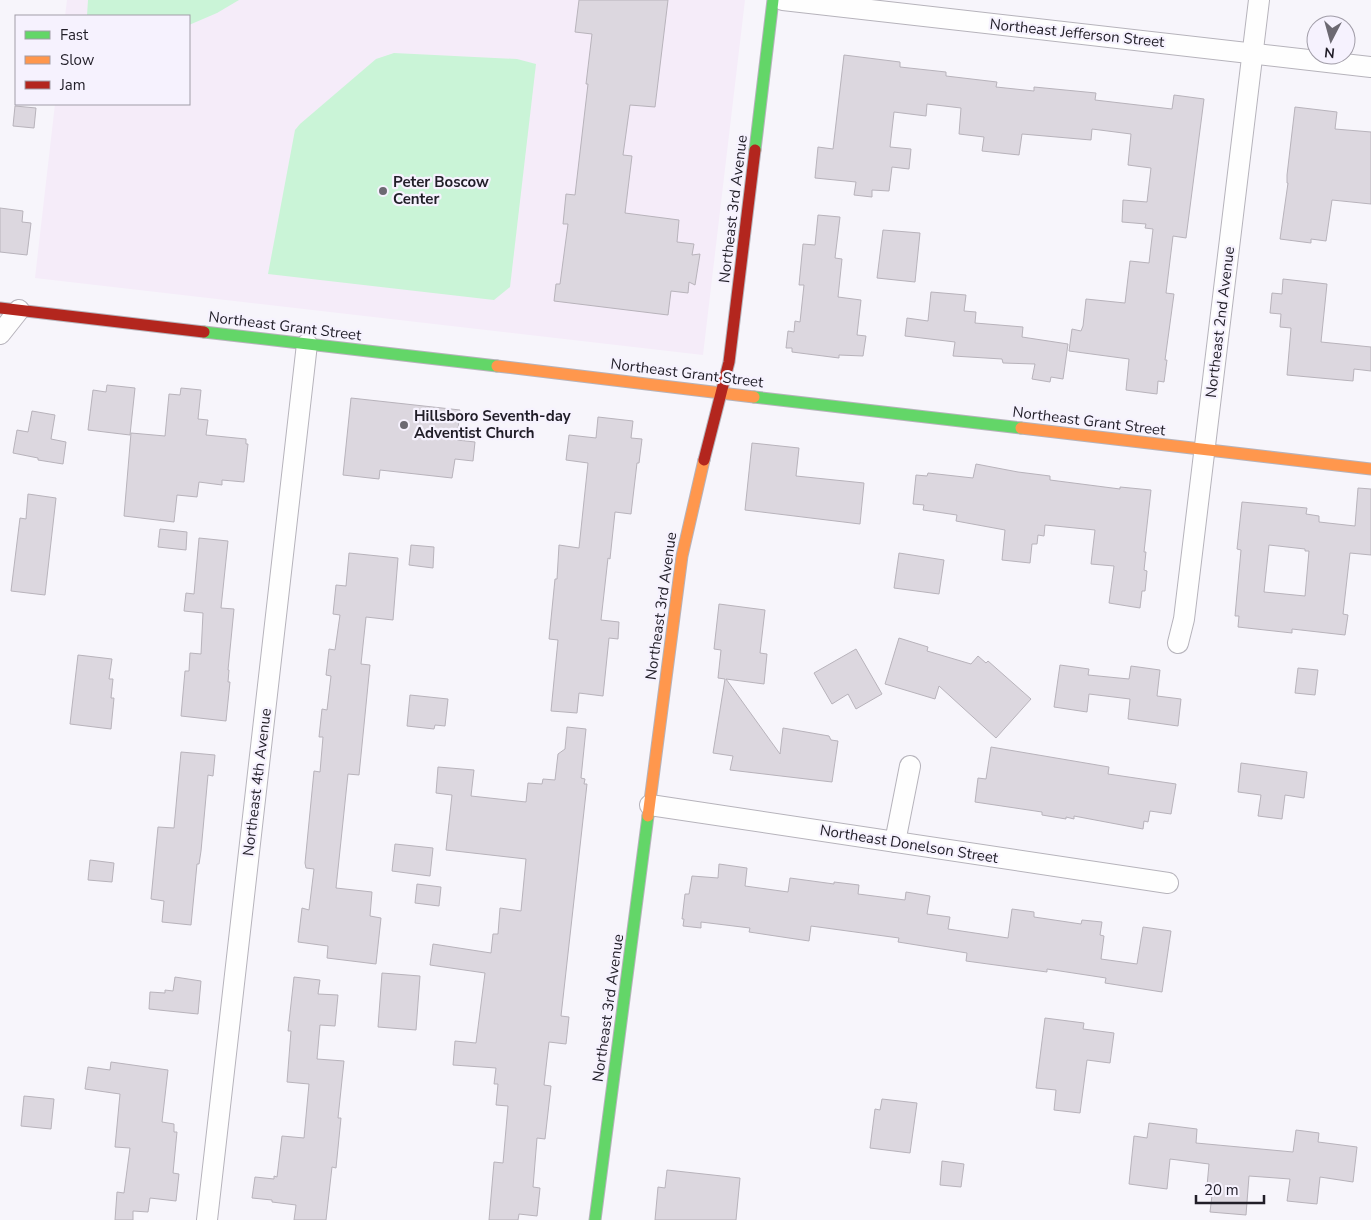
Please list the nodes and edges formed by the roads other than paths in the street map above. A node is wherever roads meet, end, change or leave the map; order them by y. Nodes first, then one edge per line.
1 (773, 0) edge
2 (783, 0) edge
3 (1259, 0) edge
4 (1252, 53) junction
5 (1371, 67) edge
6 (10, 309) edge
7 (0, 334) edge
8 (307, 344) junction
9 (720, 392) junction
10 (1205, 450) junction
11 (1371, 469) edge
12 (1178, 643) dead end
13 (910, 766) dead end
14 (650, 805) junction
15 (896, 842) junction
16 (1168, 883) dead end
17 (207, 1220) edge
18 (596, 1220) edge

1 - 9 street, Northeast 3rd Avenue
2 - 4 street, Northeast Jefferson Street
3 - 4 street, Northeast 2nd Avenue
4 - 5 street, Northeast Jefferson Street
4 - 10 street, Northeast 2nd Avenue
6 - 7 street
6 - 8 street, Northeast Grant Street
8 - 9 street, Northeast Grant Street
8 - 17 street, Northeast 4th Avenue
9 - 10 street, Northeast Grant Street
9 - 14 street, Northeast 3rd Avenue
10 - 11 street, Northeast Grant Street
10 - 12 street, Northeast 2nd Avenue
13 - 15 street
14 - 15 street, Northeast Donelson Street
14 - 18 street, Northeast 3rd Avenue
15 - 16 street, Northeast Donelson Street

